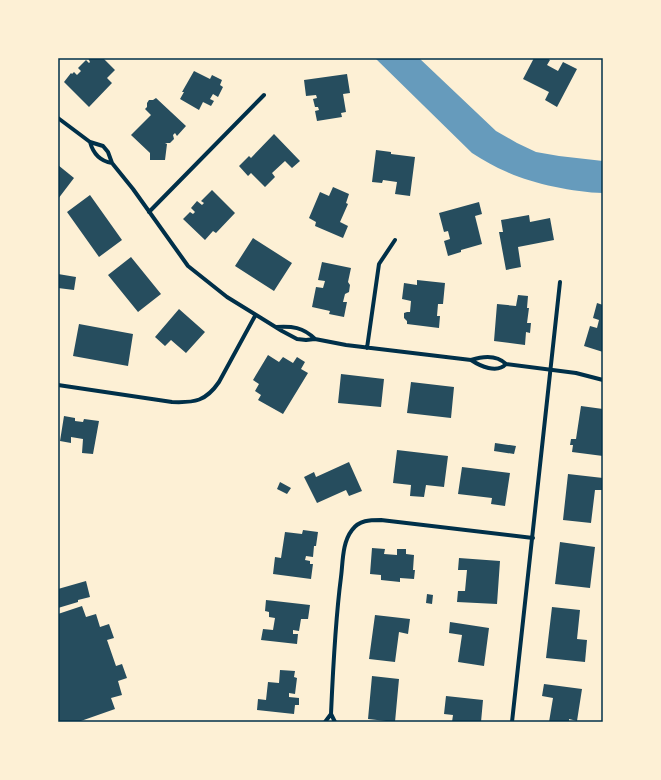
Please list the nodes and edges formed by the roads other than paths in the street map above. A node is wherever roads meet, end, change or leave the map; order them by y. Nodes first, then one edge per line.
1 (264, 95) dead end
2 (58, 118) edge
3 (90, 142) junction
4 (112, 163) junction
5 (149, 212) junction
6 (395, 240) dead end
7 (560, 282) dead end
8 (255, 316) junction
9 (276, 327) junction
10 (315, 339) junction
11 (367, 348) junction
12 (471, 360) junction
13 (506, 364) junction
14 (551, 370) junction
15 (603, 380) edge
16 (58, 385) edge
17 (532, 538) junction
18 (331, 714) junction
19 (325, 722) edge
20 (335, 722) edge
21 (512, 722) edge

1 - 5 street
2 - 3 street
3 - 4 street
3 - 4 street
4 - 5 street
5 - 8 street
6 - 11 street
7 - 14 street
8 - 9 street
8 - 16 street
9 - 10 street
9 - 10 street
10 - 11 street
11 - 12 street
12 - 13 street
12 - 13 street
13 - 14 street
14 - 15 street
14 - 17 street
17 - 18 street
17 - 21 street
18 - 19 street
18 - 20 street

